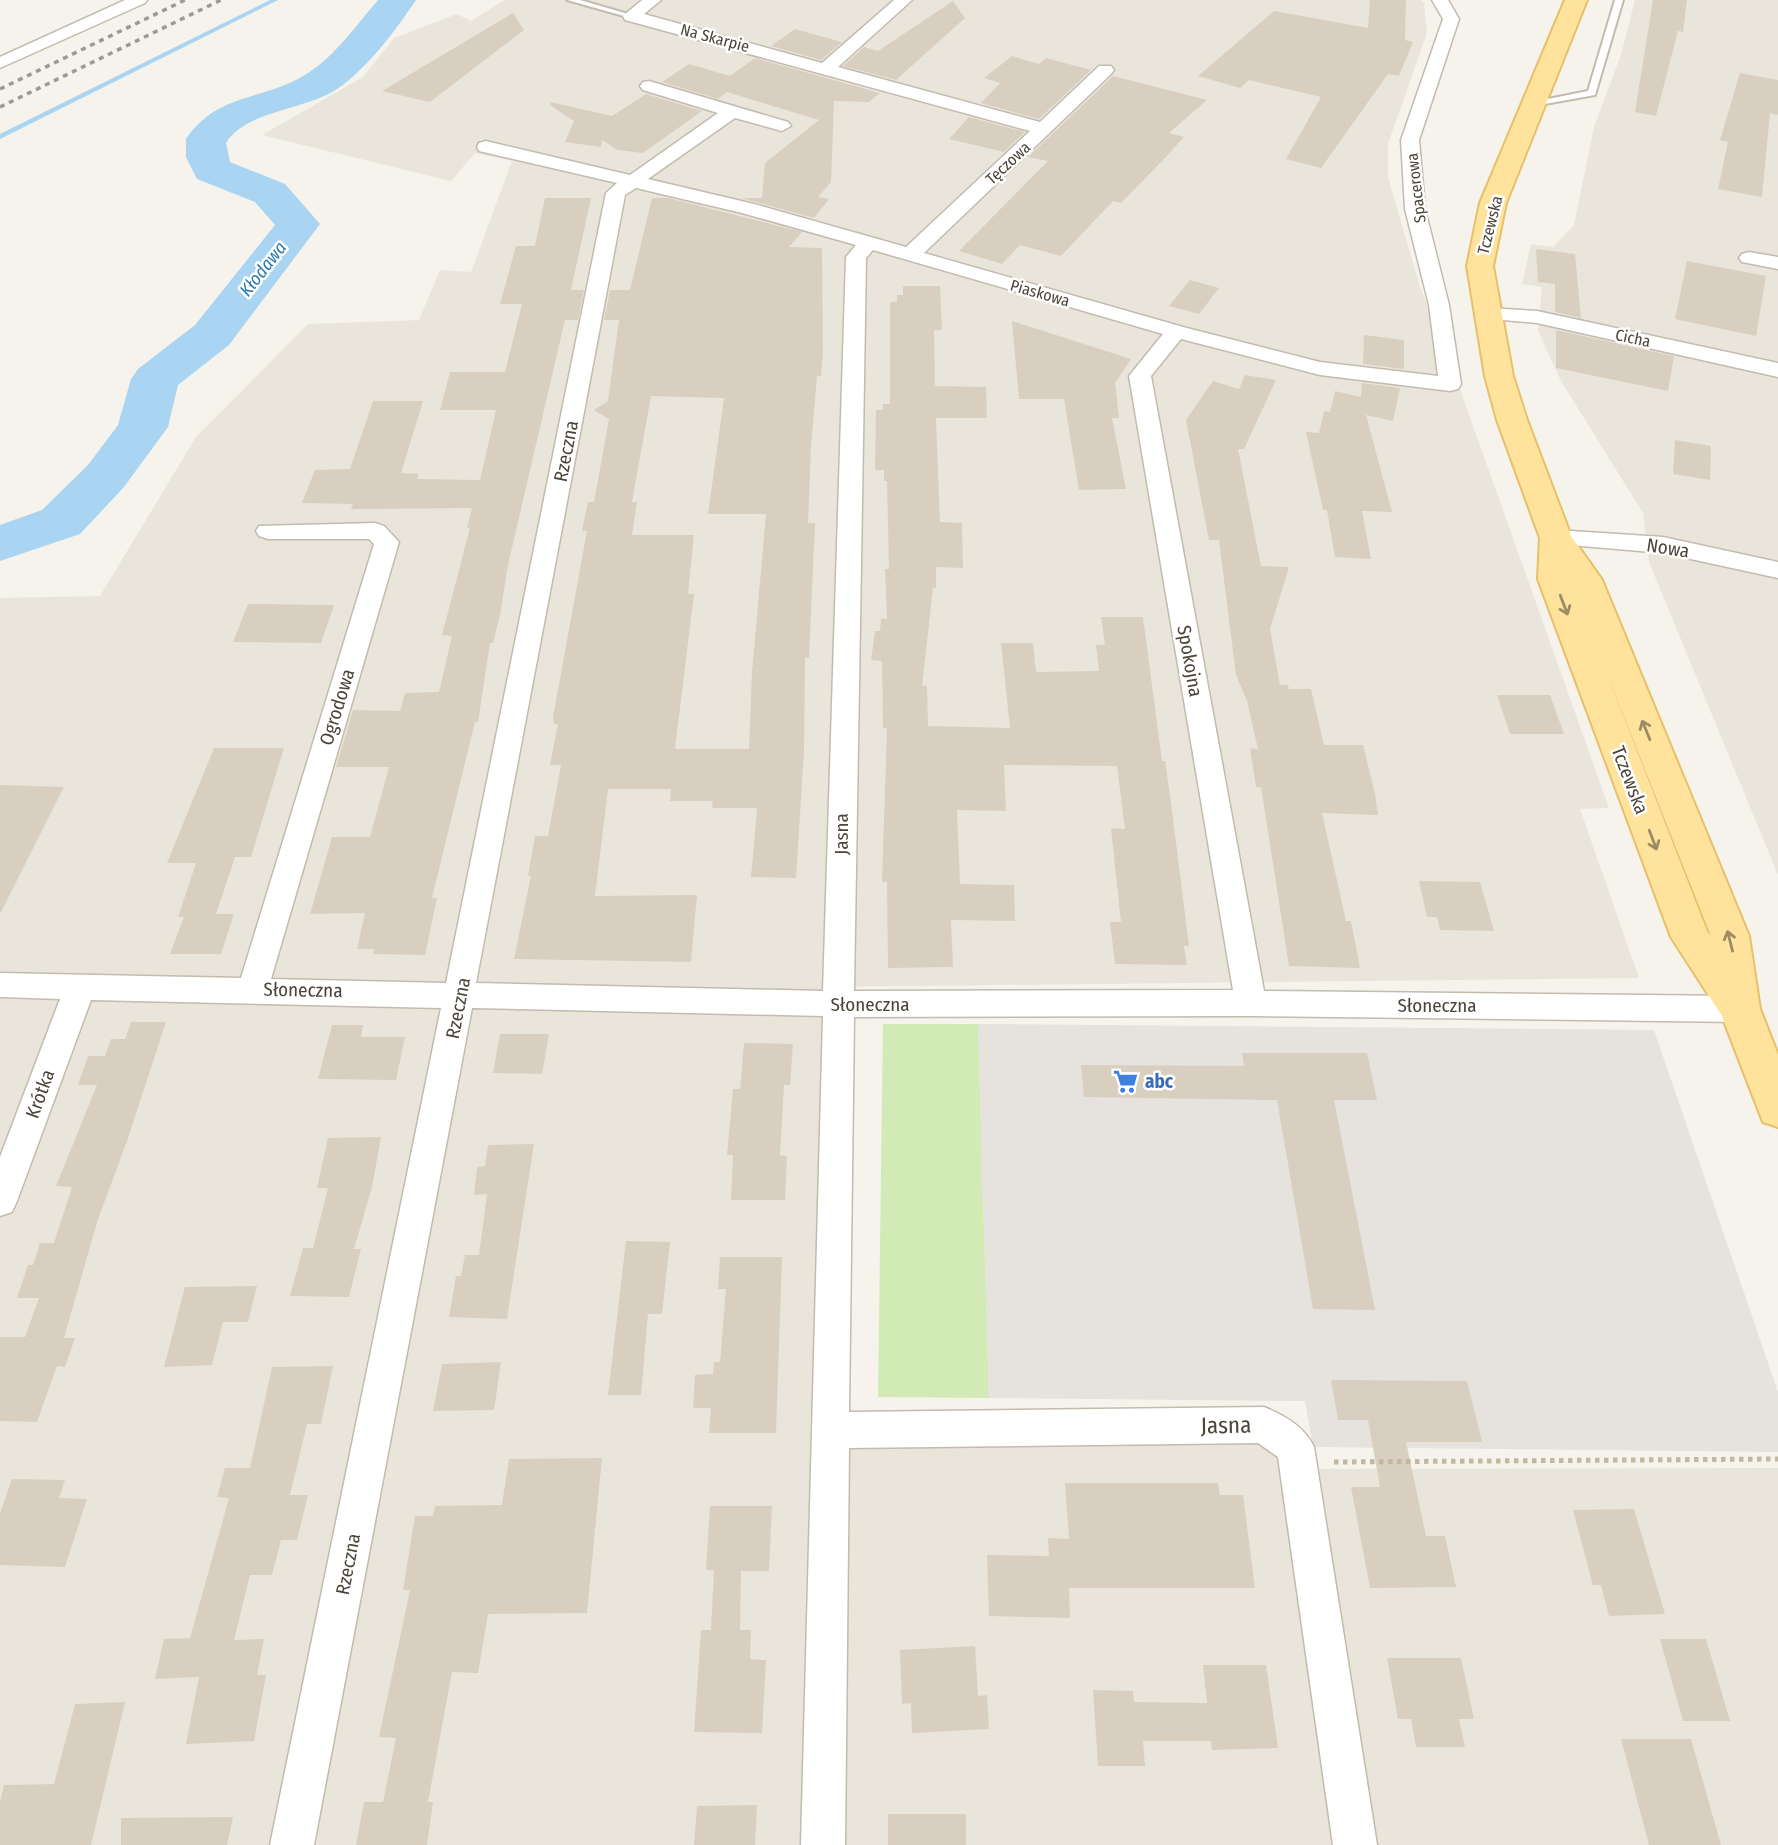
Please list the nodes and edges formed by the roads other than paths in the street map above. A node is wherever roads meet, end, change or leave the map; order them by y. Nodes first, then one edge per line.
1 (139, 0) edge
2 (571, 0) edge
3 (653, 0) edge
4 (904, 0) edge
5 (1440, 0) edge
6 (1576, 0) edge
7 (1619, 0) edge
8 (631, 16) junction
9 (0, 63) edge
10 (826, 68) junction
11 (1105, 70) dead end
12 (649, 86) dead end
13 (1531, 104) junction
14 (732, 112) junction
15 (782, 126) dead end
16 (1045, 129) junction
17 (486, 147) dead end
18 (635, 180) junction
19 (868, 244) junction
20 (909, 256) junction
21 (1749, 258) dead end
22 (1778, 263) edge
23 (1487, 314) junction
24 (1176, 331) junction
25 (1778, 370) edge
26 (1450, 384) joint
27 (268, 531) dead end
28 (1556, 538) junction
29 (1778, 570) edge
30 (0, 985) edge
31 (80, 986) junction
32 (253, 989) junction
33 (460, 994) junction
34 (1251, 1003) junction
35 (840, 1004) junction
36 (1740, 1009) junction
37 (1778, 1109) edge
38 (0, 1201) edge
39 (831, 1430) junction
40 (292, 1845) edge
41 (823, 1845) edge
42 (1355, 1845) edge

1 - 9 street
2 - 8 lane
3 - 8 street
4 - 10 street
5 - 26 street, Spacerowa
6 - 13 main road, Tczewska
7 - 13 lane
8 - 10 street, Na Skarpie
10 - 16 street, Na Skarpie
11 - 16 street, Tęczowa
12 - 14 street
13 - 23 main road, Tczewska
14 - 15 street
14 - 18 street
16 - 20 street, Tęczowa
17 - 18 street, Piaskowa
18 - 19 street, Piaskowa
18 - 33 street, Rzeczna
19 - 20 street, Piaskowa
19 - 35 street, Jasna
20 - 24 street, Piaskowa
21 - 22 street
23 - 25 street, Cicha
23 - 28 main road, Tczewska
24 - 26 street, Piaskowa
24 - 34 street, Spokojna
27 - 32 street, Ogrodowa
28 - 29 street, Nowa
28 - 36 main road, Tczewska
30 - 31 street, Słoneczna
31 - 32 street, Słoneczna
31 - 38 street, Krótka
32 - 33 street, Słoneczna
33 - 35 street, Słoneczna
33 - 40 street, Rzeczna
34 - 35 street, Słoneczna
34 - 36 street, Słoneczna
35 - 39 street, Jasna
36 - 37 main road, Tczewska
39 - 41 street, Jasna
39 - 42 street, Jasna

